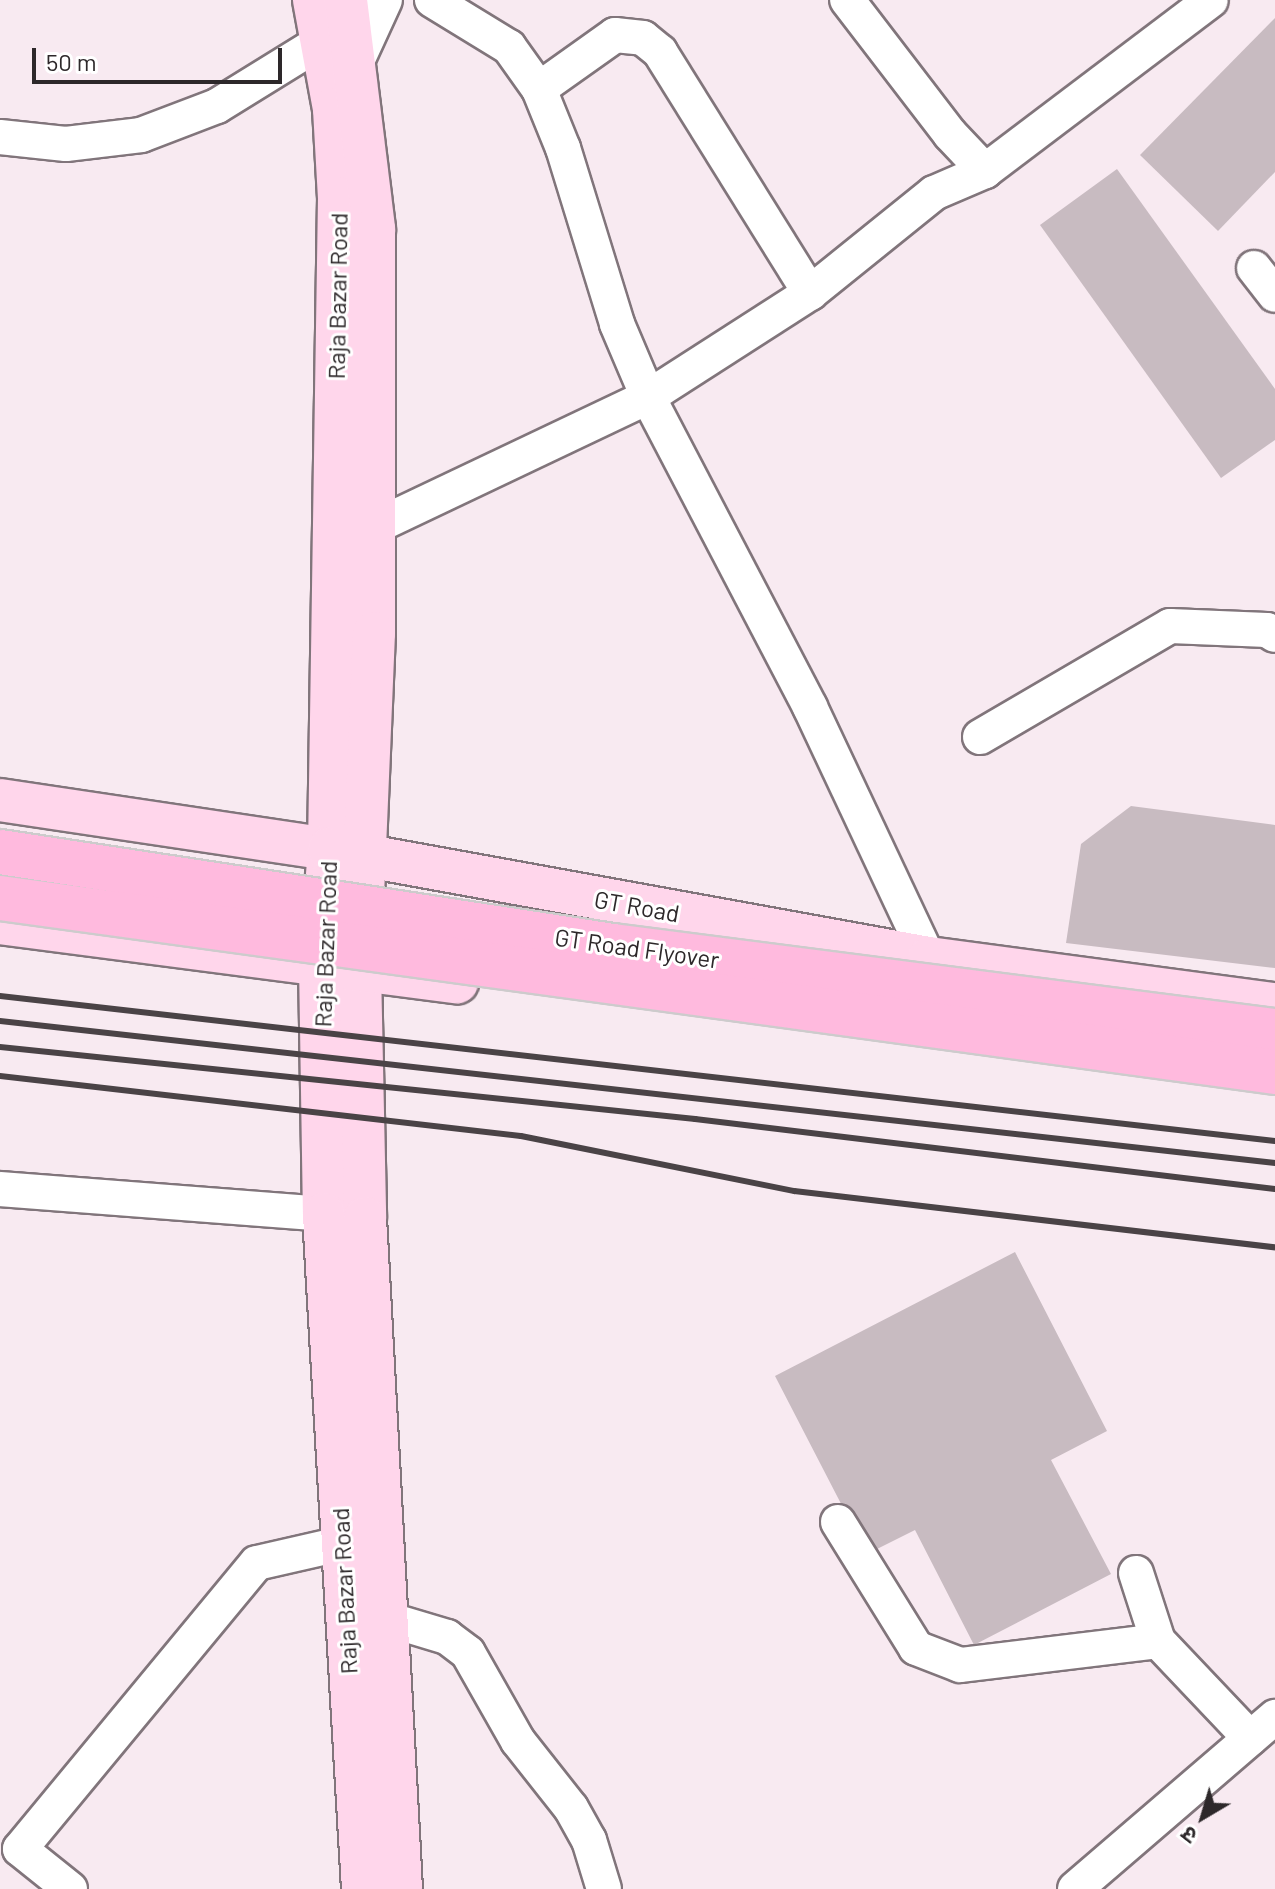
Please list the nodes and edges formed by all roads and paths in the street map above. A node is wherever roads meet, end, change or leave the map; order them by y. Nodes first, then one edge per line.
1 (314, 0) edge
2 (346, 0) edge
3 (385, 0) edge
4 (432, 0) edge
5 (847, 0) edge
6 (1211, 0) edge
7 (340, 51) junction
8 (539, 89) junction
9 (0, 137) edge
10 (985, 171) junction
11 (1254, 268) dead end
12 (810, 293) junction
13 (1275, 295) edge
14 (648, 397) junction
15 (374, 527) junction
16 (1275, 635) edge
17 (980, 737) dead end
18 (0, 800) edge
19 (0, 852) edge
20 (347, 854) junction
21 (0, 898) edge
22 (0, 923) edge
23 (929, 958) junction
24 (340, 967) junction
25 (1275, 1004) edge
26 (1275, 1031) edge
27 (973, 1053) junction
28 (1275, 1072) edge
29 (1275, 1086) edge
30 (0, 1189) edge
31 (345, 1216) junction
32 (838, 1522) dead end
33 (340, 1544) junction
34 (1136, 1573) dead end
35 (387, 1619) junction
36 (1158, 1641) junction
37 (1262, 1727) edge
38 (10, 1851) edge
39 (70, 1889) edge
40 (363, 1889) edge
41 (401, 1889) edge
42 (604, 1889) edge
43 (1075, 1889) edge

1 - 7 main road, Raja Bazar Road
2 - 7 main road, Raja Bazar Road
3 - 7 street
4 - 8 street
5 - 10 street
6 - 10 street
7 - 9 street
7 - 15 main road, Raja Bazar Road
7 - 20 main road, Raja Bazar Road
8 - 12 street
8 - 14 street
10 - 12 street
11 - 13 street
12 - 14 street
14 - 15 street
14 - 23 street
15 - 20 main road, Raja Bazar Road
16 - 17 street
18 - 20 main road, GT Road
19 - 26 highway, GT Road Flyover, bridge
20 - 23 main road, GT Road
20 - 24 main road, Raja Bazar Road
21 - 28 highway, GT Road Flyover, bridge
22 - 24 main road
23 - 25 main road, GT Road
23 - 27 street
24 - 27 main road
24 - 31 main road, Raja Bazar Road
27 - 29 main road
30 - 31 street
31 - 33 main road, Raja Bazar Road
31 - 35 main road, Raja Bazar Road
32 - 36 street
33 - 38 street
33 - 40 main road, Raja Bazar Road
34 - 36 street
35 - 41 main road, Raja Bazar Road
35 - 42 street
36 - 37 street
37 - 43 street
38 - 39 street

